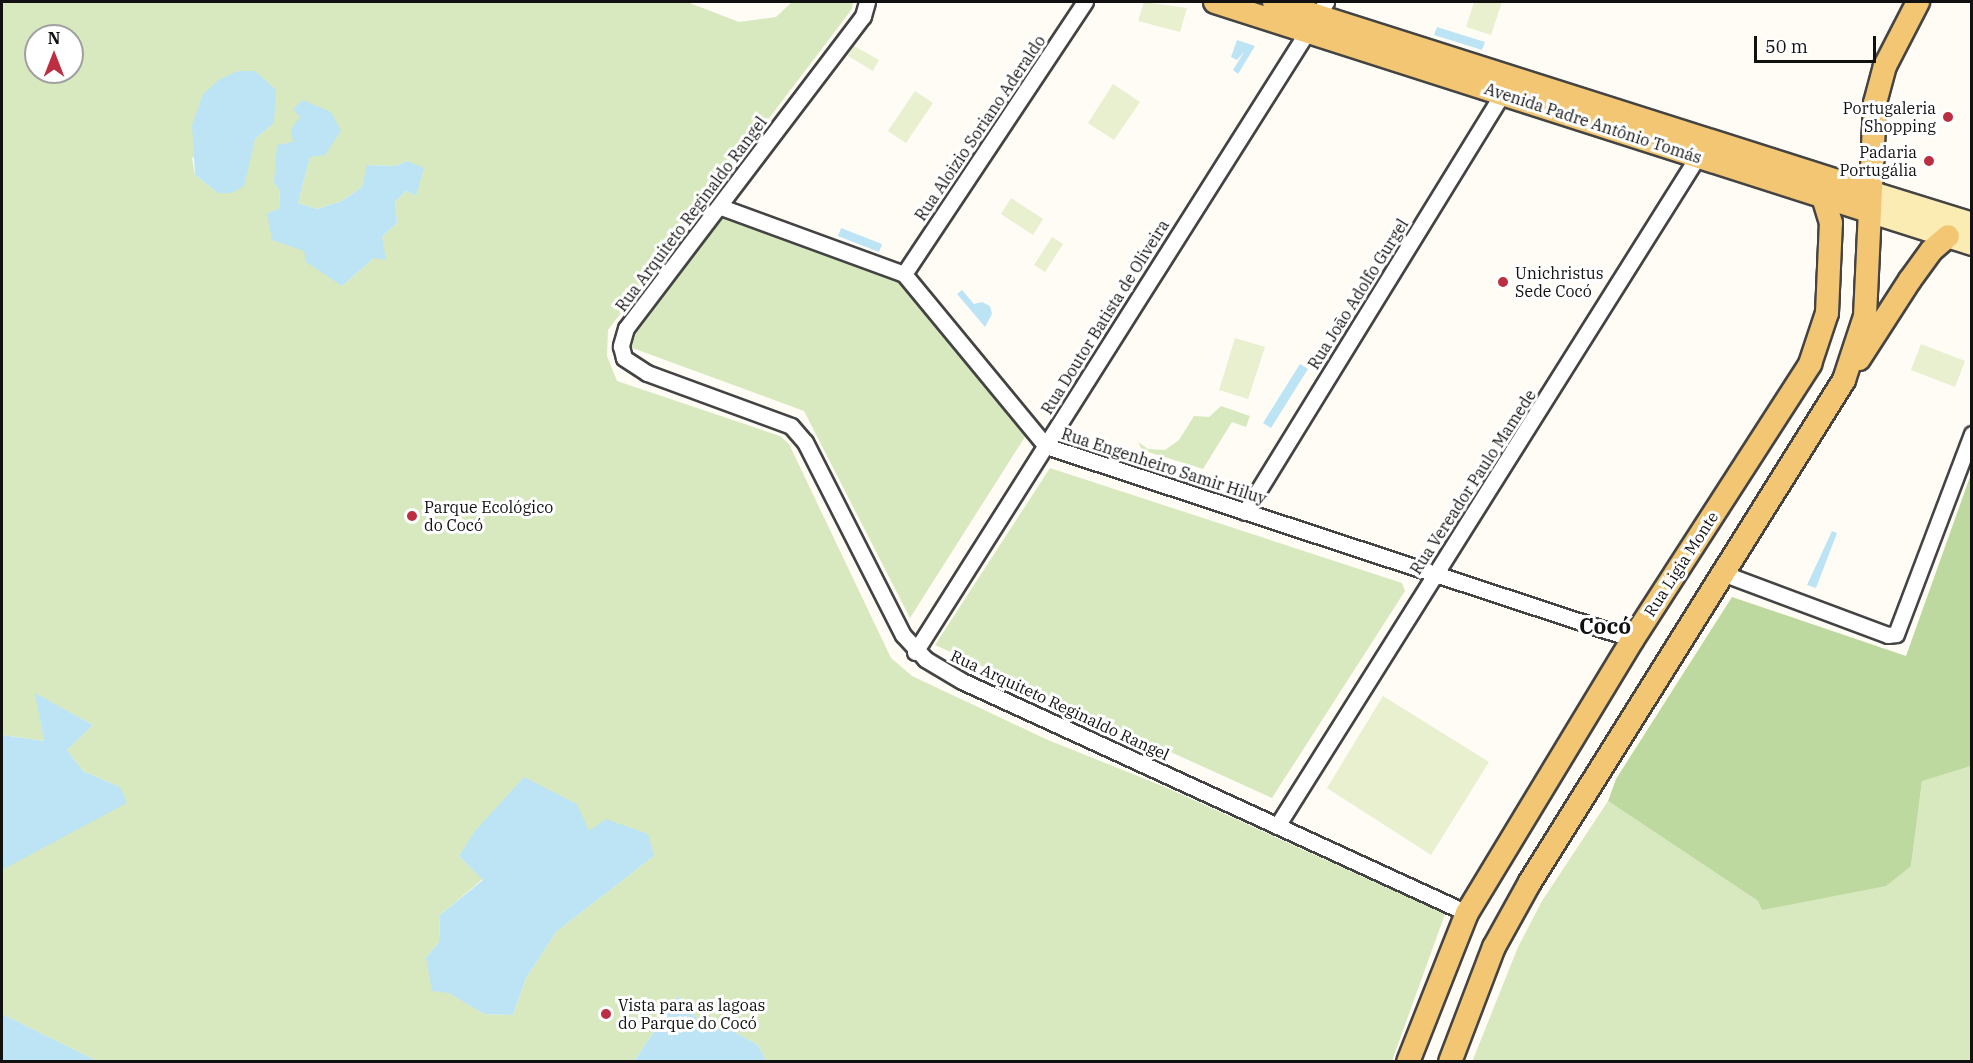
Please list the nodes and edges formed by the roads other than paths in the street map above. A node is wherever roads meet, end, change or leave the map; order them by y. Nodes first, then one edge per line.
1 (867, 2) edge
2 (1085, 2) edge
3 (1215, 2) edge
4 (1274, 2) edge
5 (1918, 2) edge
6 (1317, 16) edge
7 (1508, 86) junction
8 (1698, 156) junction
9 (1822, 197) junction
10 (1868, 201) junction
11 (721, 207) junction
12 (1971, 223) edge
13 (1948, 236) junction
14 (1971, 244) edge
15 (904, 274) junction
16 (1844, 380) junction
17 (1971, 434) edge
18 (1046, 446) junction
19 (1245, 512) junction
20 (1435, 573) junction
21 (1722, 573) junction
22 (1633, 639) junction
23 (915, 652) junction
24 (1277, 826) junction
25 (1467, 912) junction
26 (1408, 1062) edge
27 (1450, 1062) edge

1 - 11 street, Rua Arquiteto Reginaldo Rangel
2 - 15 street, Rua Aloizio Soriano Aderaldo
3 - 6 main road, Avenida Padre Antônio Tomás
4 - 6 main road, Avenida Padre Antônio Tomás
5 - 10 main road
6 - 7 main road, Avenida Padre Antônio Tomás
6 - 18 street, Rua Doutor Batista de Oliveira
7 - 8 main road, Avenida Padre Antônio Tomás
7 - 10 main road, Avenida Padre Antônio Tomás
7 - 19 street, Rua João Adolfo Gurgel
8 - 9 main road, Avenida Padre Antônio Tomás
8 - 20 street, Rua Vereador Paulo Mamede
9 - 10 main road, Avenida Padre Antônio Tomás
9 - 22 main road, Rua Ligia Monte
10 - 12 street, Avenida Padre Antônio Tomás
10 - 13 street, Avenida Padre Antônio Tomás
10 - 16 main road
11 - 15 street
11 - 23 street, Rua Arquiteto Reginaldo Rangel
13 - 14 street, Avenida Padre Antônio Tomás
13 - 16 main road
15 - 18 street, Rua Engenheiro Samir Hiluy
16 - 21 main road
17 - 21 street
18 - 19 street, Rua Engenheiro Samir Hiluy
18 - 23 street, Rua Doutor Batista de Oliveira
19 - 20 street, Rua Engenheiro Samir Hiluy
20 - 22 street, Rua Engenheiro Samir Hiluy
20 - 24 street, Rua Vereador Paulo Mamede
21 - 27 main road
22 - 25 main road, Rua Ligia Monte
23 - 24 street, Rua Arquiteto Reginaldo Rangel
24 - 25 street, Rua Arquiteto Reginaldo Rangel
25 - 26 main road, Rua Ligia Monte

